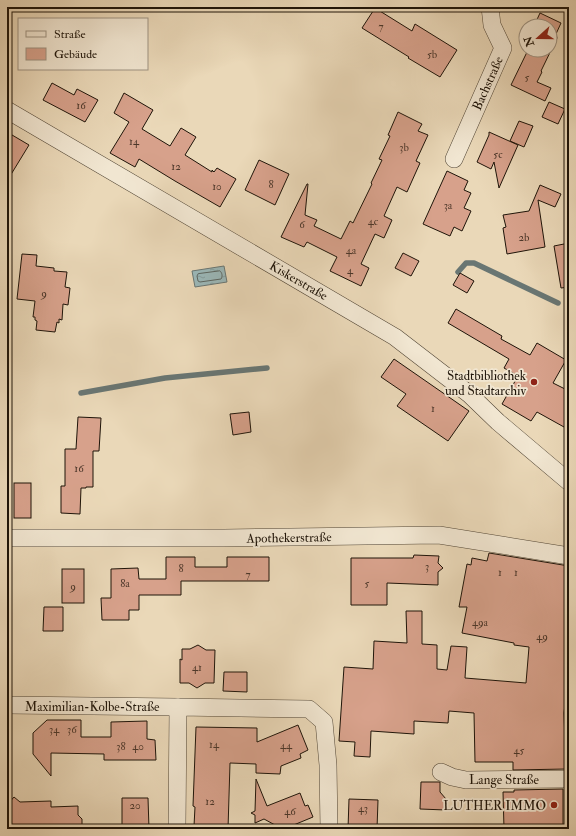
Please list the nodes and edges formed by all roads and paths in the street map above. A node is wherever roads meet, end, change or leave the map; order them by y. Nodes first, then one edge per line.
1 (490, 7) edge
2 (7, 110) edge
3 (454, 159) dead end
4 (569, 482) edge
5 (7, 538) edge
6 (569, 556) edge
7 (7, 705) edge
8 (178, 707) junction
9 (441, 772) dead end
10 (569, 779) edge
11 (177, 829) edge
12 (329, 829) edge

1 - 3 street, Bachstraße
2 - 4 street, Kiskerstraße
5 - 6 street, Apothekerstraße
7 - 8 street, Maximilian-Kolbe-Straße
8 - 11 street, Maximilian-Kolbe-Straße
8 - 12 street, Maximilian-Kolbe-Straße
9 - 10 street, Lange Straße

